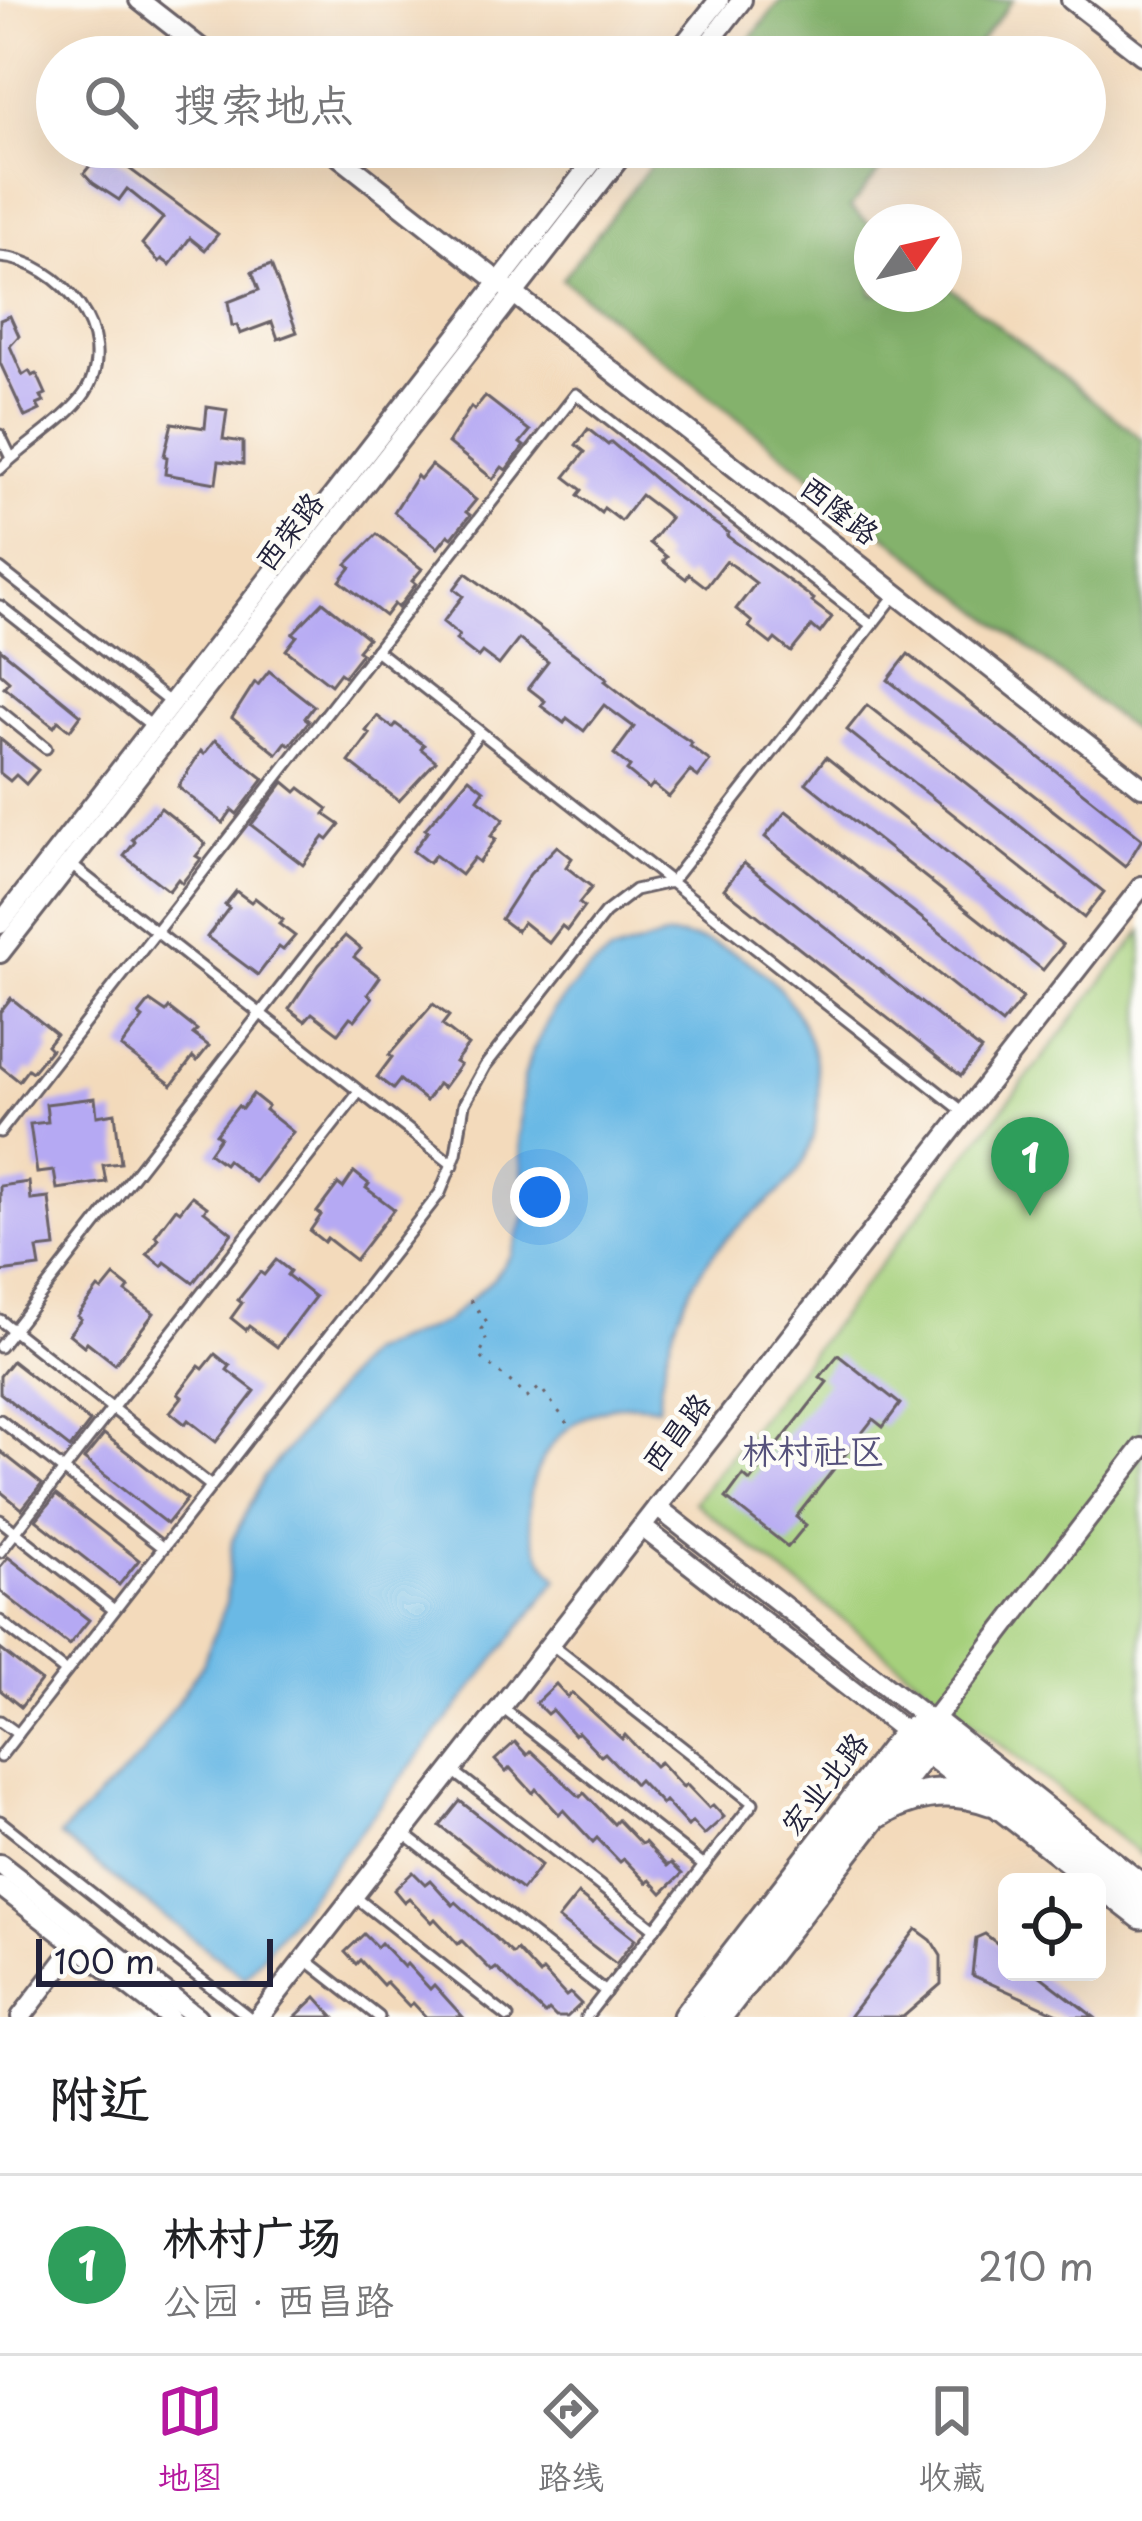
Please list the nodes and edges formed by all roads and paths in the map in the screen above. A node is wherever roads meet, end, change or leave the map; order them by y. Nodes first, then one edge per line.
1 (139, 0) edge
2 (719, 0) edge
3 (742, 0) edge
4 (1071, 0) edge
5 (185, 36) edge
6 (691, 36) edge
7 (714, 36) edge
8 (1142, 55) edge
9 (354, 168) edge
10 (590, 168) edge
11 (610, 168) edge
12 (0, 257) edge
13 (507, 288) junction
14 (0, 435) edge
15 (11, 458) junction
16 (0, 469) edge
17 (0, 568) edge
18 (896, 594) junction
19 (0, 606) edge
20 (871, 626) junction
21 (376, 650) junction
22 (178, 710) junction
23 (0, 711) edge
24 (160, 732) junction
25 (480, 732) junction
26 (46, 748) dead end
27 (1142, 787) edge
28 (62, 858) junction
29 (671, 882) junction
30 (1142, 886) edge
31 (0, 924) edge
32 (156, 932) junction
33 (0, 953) edge
34 (260, 1014) junction
35 (359, 1092) junction
36 (965, 1113) junction
37 (0, 1132) edge
38 (453, 1165) junction
39 (470, 1300) dead end
40 (0, 1320) edge
41 (13, 1330) junction
42 (0, 1347) edge
43 (112, 1408) junction
44 (0, 1420) edge
45 (569, 1426) dead end
46 (1142, 1448) edge
47 (64, 1470) junction
48 (212, 1486) junction
49 (657, 1507) junction
50 (0, 1520) edge
51 (642, 1527) junction
52 (15, 1532) junction
53 (163, 1548) junction
54 (0, 1552) edge
55 (115, 1610) junction
56 (0, 1621) edge
57 (550, 1644) junction
58 (66, 1672) junction
59 (501, 1707) junction
60 (0, 1721) edge
61 (922, 1734) junction
62 (18, 1735) junction
63 (0, 1757) edge
64 (452, 1770) junction
65 (1017, 1816) junction
66 (0, 1821) edge
67 (866, 1824) junction
68 (403, 1833) junction
69 (0, 1864) edge
70 (704, 1866) junction
71 (0, 1886) edge
72 (1142, 1889) edge
73 (354, 1896) junction
74 (1142, 1915) edge
75 (655, 1929) junction
76 (81, 1938) junction
77 (305, 1959) junction
78 (605, 1992) junction
79 (21, 2017) edge
80 (169, 2017) edge
81 (197, 2017) edge
82 (250, 2017) edge
83 (260, 2017) edge
84 (379, 2017) edge
85 (508, 2017) edge
86 (586, 2017) edge
87 (686, 2017) edge
88 (717, 2017) edge

1 - 5 street
2 - 6 street
3 - 7 street
4 - 8 street
9 - 13 street, 西隆路
10 - 13 street, 西荣路
11 - 13 street, 西荣路
12 - 15 lane
13 - 18 street, 西隆路
13 - 22 street, 西荣路
14 - 15 lane
15 - 16 lane
17 - 22 lane
18 - 20 lane
18 - 27 street, 西隆路
19 - 24 lane
20 - 21 lane
20 - 29 lane
21 - 25 lane
21 - 32 lane
22 - 24 street, 西荣路
23 - 26 lane
24 - 28 street, 西荣路
25 - 29 lane
25 - 34 lane
28 - 31 street, 西荣路
28 - 32 lane
28 - 33 street, 西荣路
29 - 36 lane
29 - 38 lane
30 - 36 street, 西昌路
32 - 34 lane
32 - 37 lane
34 - 35 lane
34 - 41 lane
35 - 38 lane
35 - 43 lane
36 - 49 street, 西昌路
38 - 48 lane
39 - 45 path
40 - 41 lane
41 - 42 lane
41 - 43 lane
43 - 47 lane
43 - 48 lane
44 - 47 lane
46 - 61 street
47 - 52 lane
47 - 53 lane
48 - 53 lane
49 - 51 street, 西昌路
49 - 61 street
50 - 52 lane
51 - 57 street, 西昌路
51 - 61 street
52 - 54 lane
52 - 55 lane
53 - 55 lane
55 - 58 lane
56 - 58 lane
57 - 59 street, 西昌路
57 - 70 lane
58 - 62 lane
59 - 64 street, 西昌路
59 - 70 lane
60 - 62 lane
61 - 65 main road
61 - 67 main road, 宏业北路
61 - 72 main road
61 - 87 main road, 宏业北路
62 - 63 lane
64 - 68 street, 西昌路
64 - 75 lane
65 - 67 main road
65 - 74 main road
66 - 82 lane
67 - 88 main road, 宏业北路
68 - 73 street, 西昌路
68 - 78 lane
69 - 76 street
70 - 75 lane
71 - 76 street
73 - 77 street, 西昌路
73 - 85 lane
75 - 78 lane
76 - 79 street
76 - 80 street
76 - 81 street
77 - 83 street, 西昌路
77 - 84 lane
78 - 86 lane

